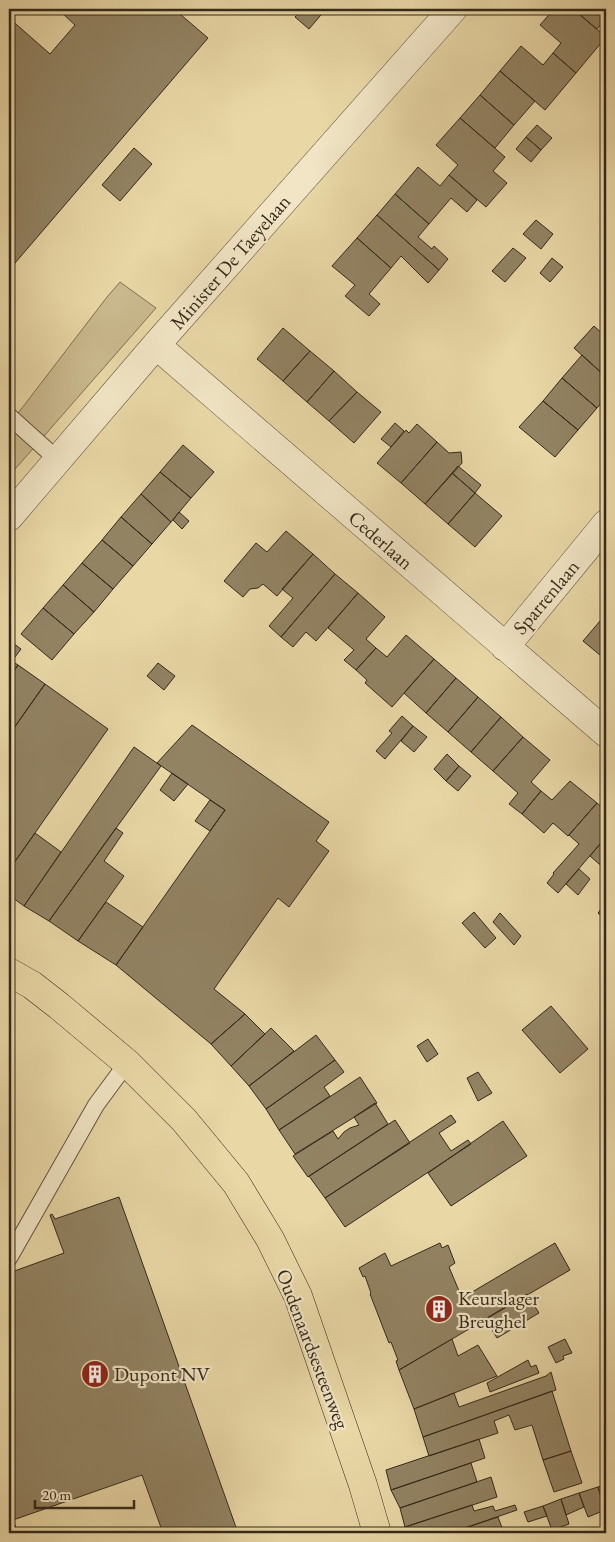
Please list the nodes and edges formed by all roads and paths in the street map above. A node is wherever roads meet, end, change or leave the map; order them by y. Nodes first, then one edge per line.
1 (453, 9) edge
2 (156, 345) junction
3 (9, 416) edge
4 (58, 460) junction
5 (9, 517) edge
6 (606, 524) edge
7 (505, 647) junction
8 (606, 733) edge
9 (9, 972) edge
10 (127, 1063) junction
11 (9, 1258) edge
12 (377, 1533) edge

1 - 2 street, Minister De Taeyelaan
2 - 4 street, Minister De Taeyelaan
2 - 7 street, Cederlaan
3 - 4 lane
4 - 5 street, Minister De Taeyelaan
6 - 7 street, Sparrenlaan
7 - 8 street, Cederlaan
9 - 10 main road, Oudenaardsesteenweg
10 - 11 lane
10 - 12 main road, Oudenaardsesteenweg

